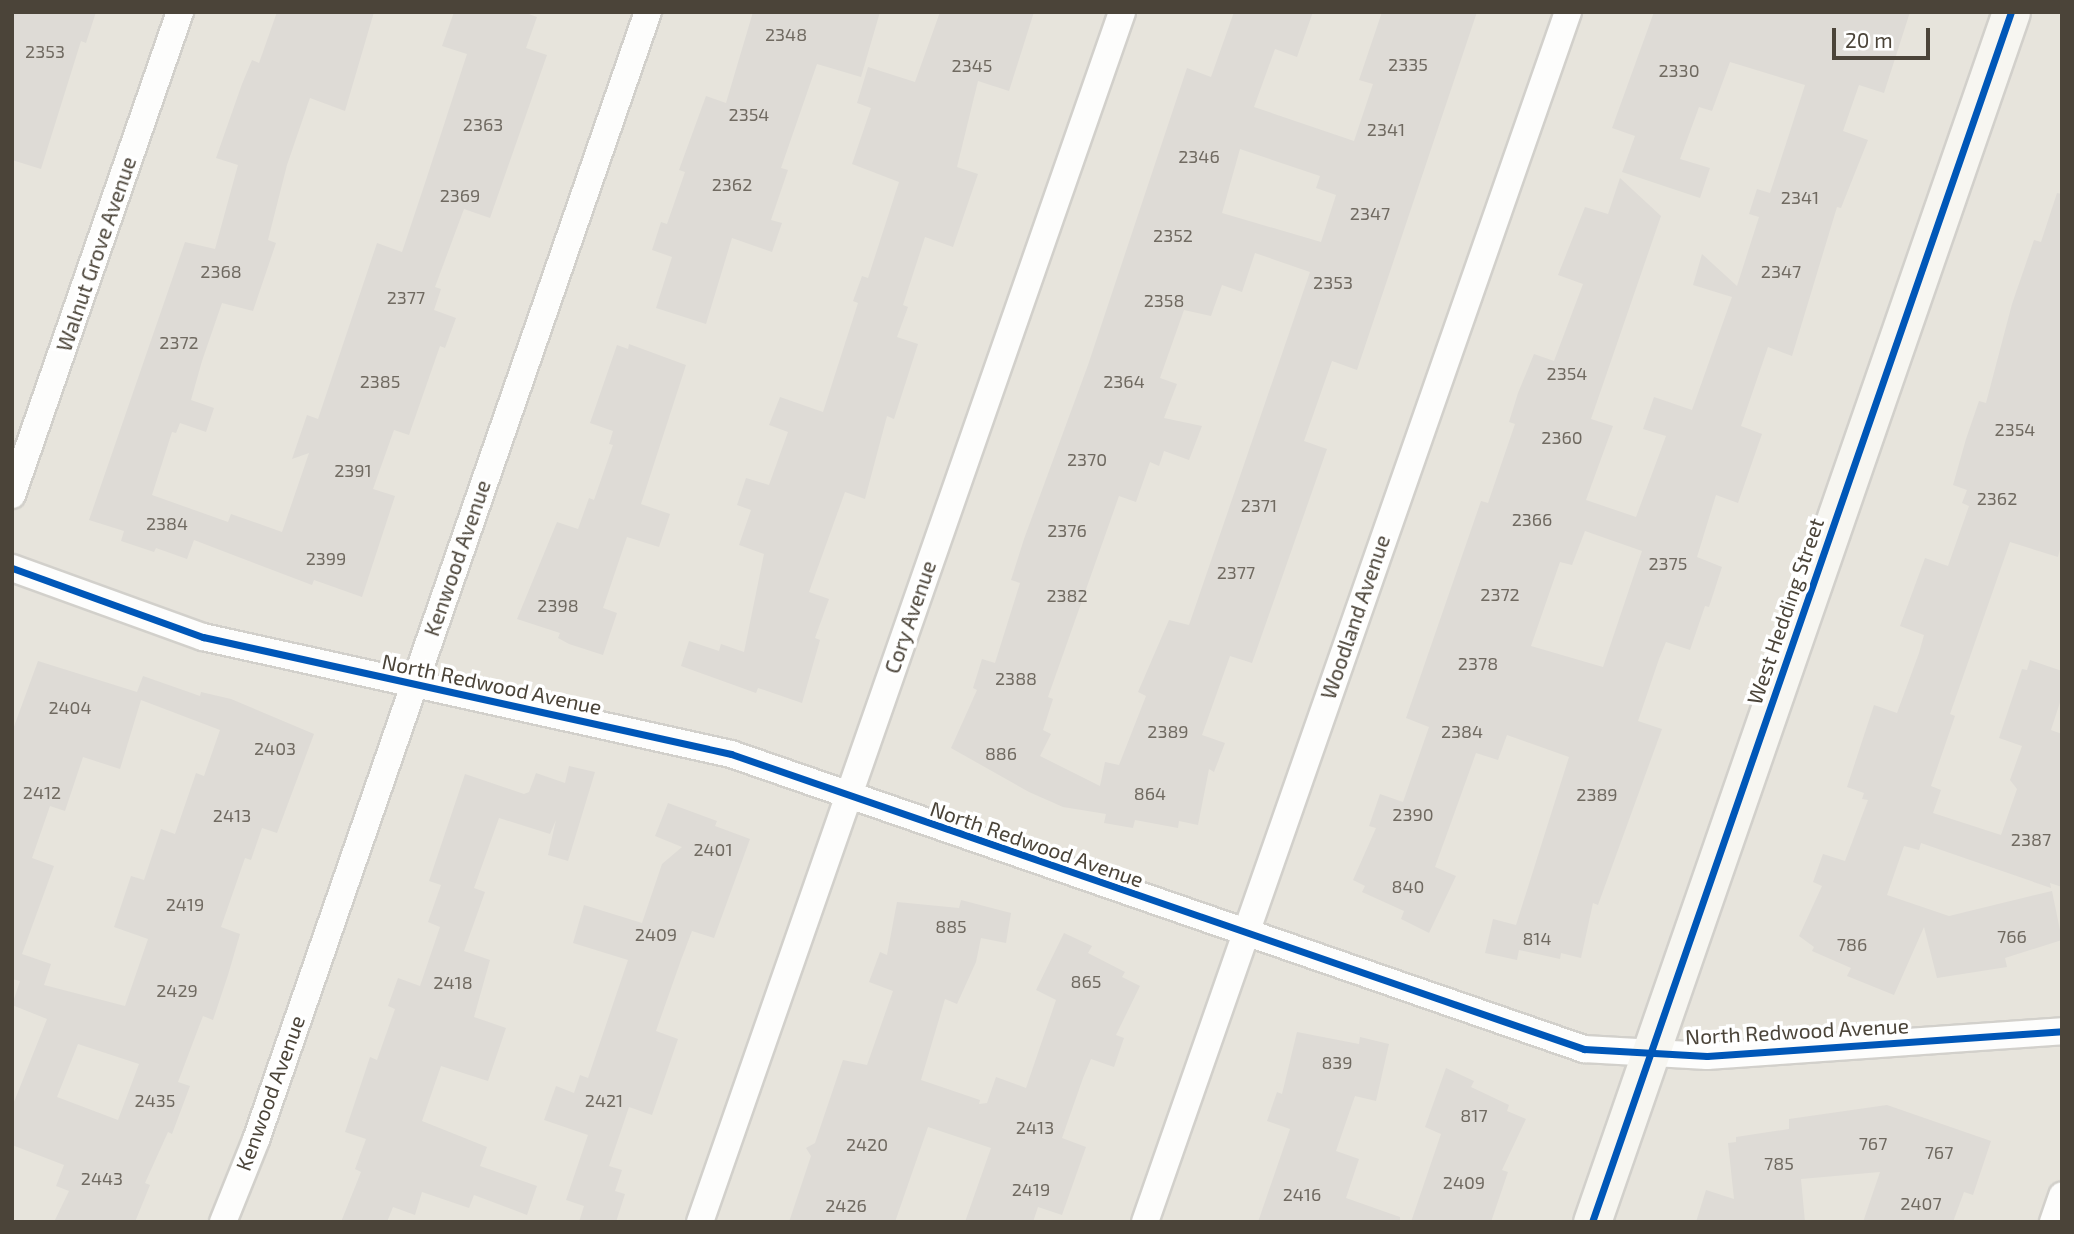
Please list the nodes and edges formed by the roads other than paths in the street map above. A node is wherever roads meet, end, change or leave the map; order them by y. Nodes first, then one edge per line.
1 (180, 12) edge
2 (648, 12) edge
3 (1122, 12) edge
4 (1567, 12) edge
5 (2011, 12) edge
6 (12, 495) edge
7 (12, 568) edge
8 (413, 684) junction
9 (847, 796) junction
10 (1244, 935) junction
11 (2062, 1031) edge
12 (1650, 1055) junction
13 (2062, 1196) edge
14 (223, 1222) edge
15 (700, 1222) edge
16 (1145, 1222) edge
17 (1592, 1222) edge
18 (2053, 1222) edge

1 - 6 street, Walnut Grove Avenue
2 - 8 street, Kenwood Avenue
3 - 9 street, Cory Avenue
4 - 10 street, Woodland Avenue
5 - 12 main road, West Hedding Street
7 - 8 street, North Redwood Avenue
8 - 9 street, North Redwood Avenue
8 - 14 street, Kenwood Avenue
9 - 10 street, North Redwood Avenue
9 - 15 street, Cory Avenue
10 - 12 street, North Redwood Avenue
10 - 16 street, Woodland Avenue
11 - 12 street, North Redwood Avenue
12 - 17 main road, West Hedding Street
13 - 18 street

